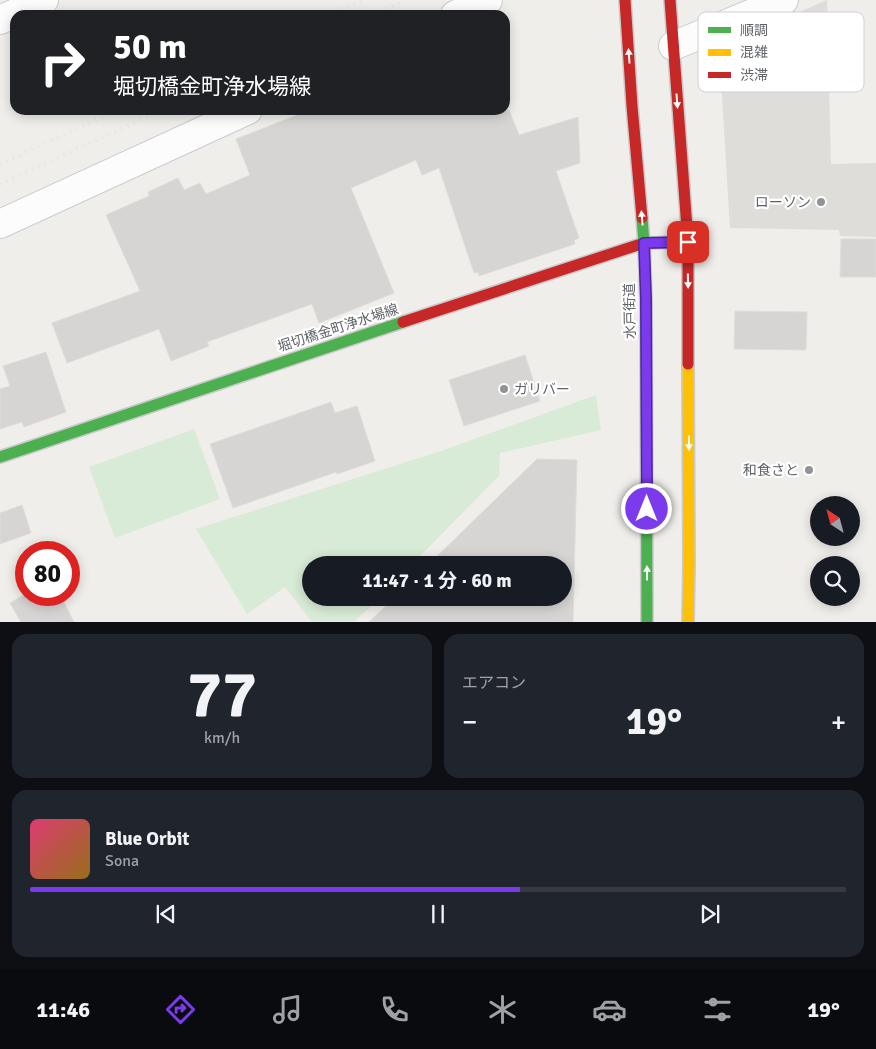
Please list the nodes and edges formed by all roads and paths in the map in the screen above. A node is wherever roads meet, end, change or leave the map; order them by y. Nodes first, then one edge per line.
1 (44, 0) edge
2 (488, 0) edge
3 (625, 0) edge
4 (670, 0) edge
5 (784, 0) edge
6 (22, 10) edge
7 (466, 10) edge
8 (755, 12) edge
9 (698, 36) edge
10 (673, 46) junction
11 (237, 115) edge
12 (0, 224) edge
13 (688, 242) junction
14 (644, 243) junction
15 (0, 457) edge
16 (647, 622) edge
17 (688, 622) edge

1 - 6 street
2 - 7 street
14 -> 3 main road, 水戸街道
4 - 10 main road
5 - 8 street
9 - 10 street
10 -> 13 main road
11 - 12 street
13 - 14 main road, 堀切橋金町浄水場線
13 -> 17 main road
14 - 15 main road, 堀切橋金町浄水場線
16 -> 14 main road, 水戸街道

